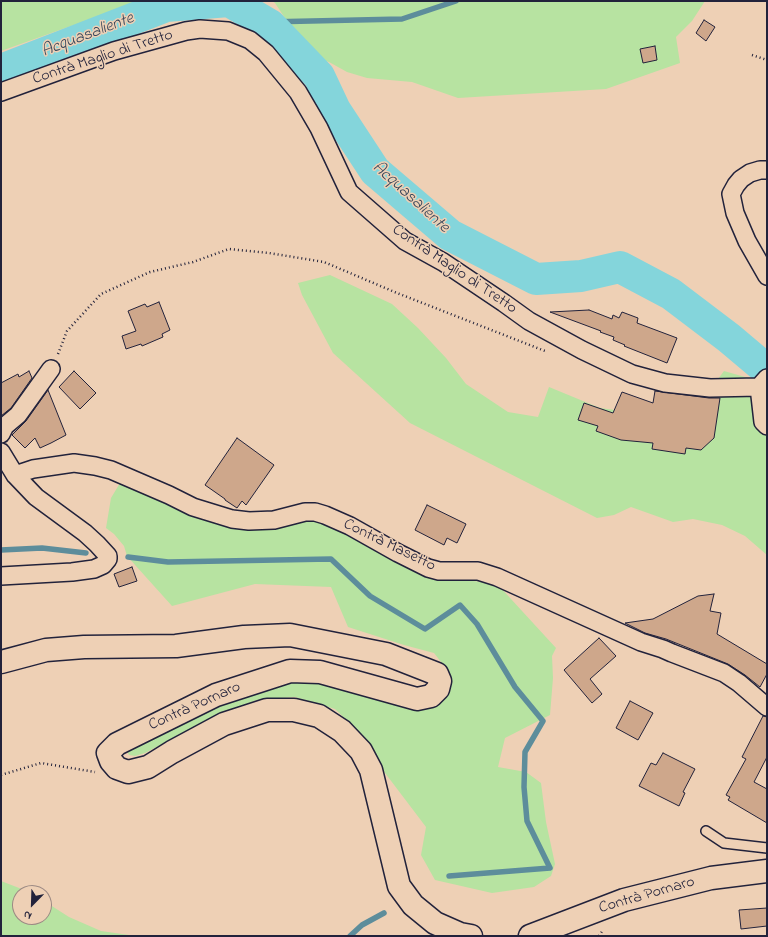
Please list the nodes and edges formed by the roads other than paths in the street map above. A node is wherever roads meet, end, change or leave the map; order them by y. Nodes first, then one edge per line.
1 (1, 92) edge
2 (767, 170) edge
3 (767, 276) edge
4 (51, 369) road end
5 (764, 382) edge
6 (767, 426) edge
7 (1, 434) edge
8 (1, 452) edge
9 (15, 475) junction
10 (1, 576) edge
11 (1, 662) edge
12 (767, 707) edge
13 (706, 831) dead end
14 (767, 848) edge
15 (767, 871) edge
16 (471, 936) edge
17 (530, 936) edge

1 - 5 street, Contrà Maglio di Tretto
2 - 3 street
4 - 7 street
5 - 6 street, Contrà Maglio di Tretto
8 - 9 street
9 - 10 street
9 - 12 street, Contrà Masetto
11 - 16 street, Contrà Pornaro
13 - 14 lane
15 - 17 street, Contrà Pornaro

